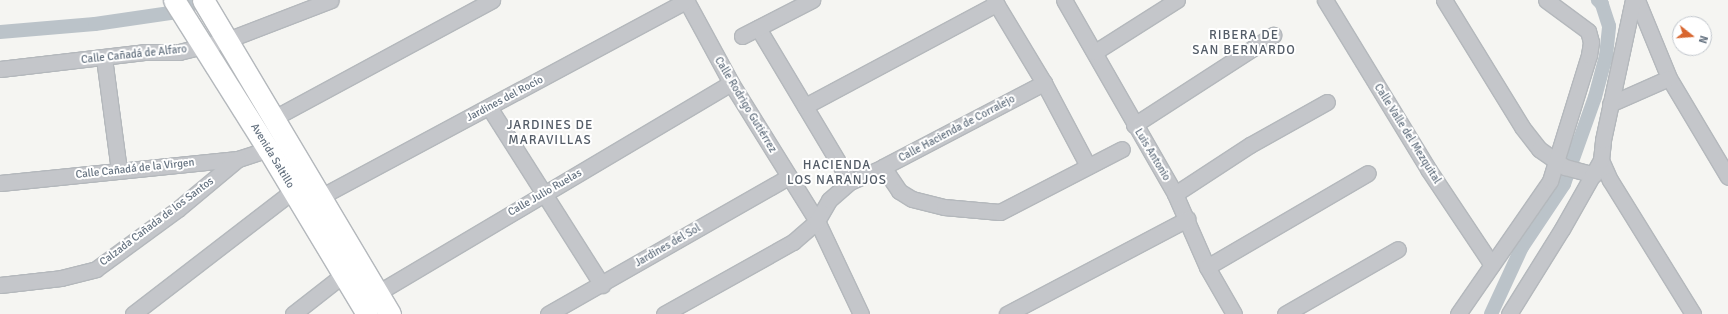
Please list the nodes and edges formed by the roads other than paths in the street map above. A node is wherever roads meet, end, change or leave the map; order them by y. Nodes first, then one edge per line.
1 (174, 0) edge
2 (203, 0) edge
3 (331, 0) edge
4 (492, 0) edge
5 (686, 0) edge
6 (812, 0) edge
7 (1064, 0) edge
8 (1177, 0) edge
9 (1325, 0) edge
10 (1444, 0) edge
11 (1546, 0) edge
12 (1633, 0) edge
13 (1637, 0) edge
14 (995, 2) edge
15 (758, 28) junction
16 (1273, 35) dead end
17 (224, 36) junction
18 (742, 36) dead end
19 (200, 41) junction
20 (1095, 52) junction
21 (104, 58) junction
22 (0, 69) edge
23 (1669, 78) junction
24 (731, 83) junction
25 (1044, 83) junction
26 (1327, 102) dead end
27 (1610, 104) junction
28 (805, 106) junction
29 (490, 107) junction
30 (274, 118) junction
31 (1134, 125) junction
32 (268, 149) junction
33 (1122, 149) dead end
34 (238, 159) junction
35 (1601, 160) junction
36 (1557, 163) junction
37 (1088, 166) junction
38 (884, 167) junction
39 (119, 170) junction
40 (1368, 173) dead end
41 (1594, 175) junction
42 (788, 177) junction
43 (1728, 178) edge
44 (850, 182) junction
45 (0, 183) edge
46 (293, 191) junction
47 (544, 194) junction
48 (1176, 194) junction
49 (322, 196) junction
50 (1187, 219) junction
51 (817, 221) junction
52 (1398, 249) dead end
53 (1492, 265) junction
54 (1207, 267) junction
55 (343, 275) junction
56 (0, 285) edge
57 (602, 285) junction
58 (377, 292) junction
59 (363, 309) edge
60 (1514, 311) edge
61 (859, 313) edge
62 (1230, 313) edge
63 (133, 314) edge
64 (293, 314) edge
65 (390, 314) edge
66 (548, 314) edge
67 (664, 314) edge
68 (1007, 314) edge
69 (1285, 314) edge
70 (1458, 314) edge
71 (1693, 314) edge

1 - 19 street, Avenida Saltillo
2 - 17 street, Avenida Saltillo
3 - 17 street, Calle Cañadá de Alfaro
4 - 30 street
5 - 24 street, Calle Rodrigo Gutiérrez
5 - 29 street, Jardines del Rocío
6 - 15 street
7 - 20 street, Luis Antonio
8 - 20 street
9 - 53 street, Calle Valle del Mezquital
10 - 36 street
11 - 36 street
12 - 27 street
13 - 23 street
14 - 25 street
14 - 28 street
15 - 18 street
15 - 28 street
16 - 31 street
17 - 19 street, Calle Cañadá de Alfaro
17 - 30 street, Avenida Saltillo
19 - 21 street, Calle Cañadá de Alfaro
19 - 32 street, Avenida Saltillo
20 - 31 street, Luis Antonio
21 - 22 street, Calle Cañadá de Alfaro
21 - 39 street
23 - 27 street
23 - 43 street
24 - 42 street, Calle Rodrigo Gutiérrez
24 - 47 street, Calle Julio Ruelas
25 - 37 street
25 - 38 street, Calle Hacienda de Corralejo
26 - 48 street
27 - 35 street
28 - 44 street
29 - 47 street
29 - 49 street, Jardines del Rocío
30 - 49 street, Avenida Saltillo
31 - 48 street, Luis Antonio
32 - 34 street, Calle Cañadá de la Virgen
32 - 46 street, Avenida Saltillo
33 - 37 street
34 - 39 street, Calle Cañadá de la Virgen
34 - 56 street, Calzada Cañada de los Santos
35 - 41 street
35 - 71 street
36 - 41 street
36 - 53 street
37 - 38 street
38 - 44 street, Calle Hacienda de Corralejo
39 - 45 street, Calle Cañadá de la Virgen
40 - 54 street
41 - 60 street
42 - 51 street, Calle Rodrigo Gutiérrez
42 - 57 street, Jardines del Sol
44 - 51 street, Calle Hacienda de Corralejo
46 - 55 street, Avenida Saltillo
46 - 63 street
47 - 57 street
47 - 58 street, Calle Julio Ruelas
48 - 50 street, Luis Antonio
49 - 58 street, Avenida Saltillo
50 - 54 street, Luis Antonio
50 - 68 street
51 - 61 street, Calle Rodrigo Gutiérrez
51 - 67 street, Calle Hacienda de Corralejo
52 - 69 street
53 - 70 street
54 - 62 street, Luis Antonio
55 - 59 street, Avenida Saltillo
55 - 64 street
57 - 66 street, Jardines del Sol
58 - 59 street, Calle Julio Ruelas
58 - 65 street, Avenida Saltillo

